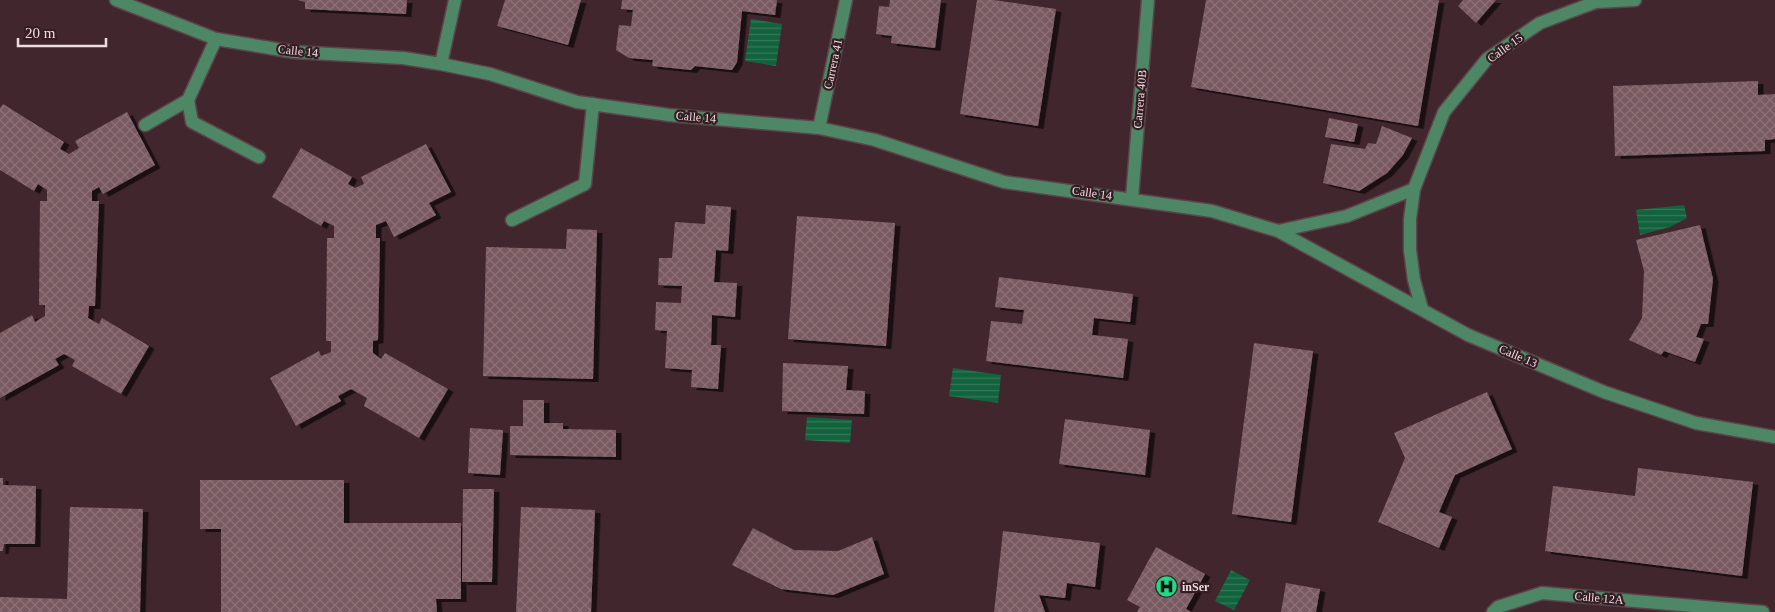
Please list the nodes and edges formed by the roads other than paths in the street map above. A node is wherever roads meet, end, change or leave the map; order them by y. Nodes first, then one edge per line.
1 (116, 0) edge
2 (455, 0) edge
3 (846, 0) edge
4 (1148, 0) edge
5 (1635, 0) edge
6 (216, 39) junction
7 (441, 64) junction
8 (188, 100) junction
9 (593, 104) junction
10 (145, 125) dead end
11 (819, 128) junction
12 (259, 157) dead end
13 (1414, 189) junction
14 (1132, 198) junction
15 (512, 220) dead end
16 (1278, 231) junction
17 (1422, 309) junction
18 (1775, 437) edge
19 (1495, 610) edge
20 (1763, 612) edge

1 - 6 street, Calle 14
2 - 7 street
3 - 11 street, Carrera 41
4 - 14 street, Carrera 40B
5 - 13 street, Calle 15
6 - 7 street, Calle 14
6 - 8 street
7 - 9 street, Calle 14
8 - 10 street
8 - 12 street
9 - 11 street, Calle 14
9 - 15 street
11 - 14 street, Calle 14
13 - 16 street
13 - 17 street, Calle 15
14 - 16 street, Calle 14
16 - 17 street, Calle 13
17 - 18 street, Calle 13
19 - 20 street, Calle 12A

